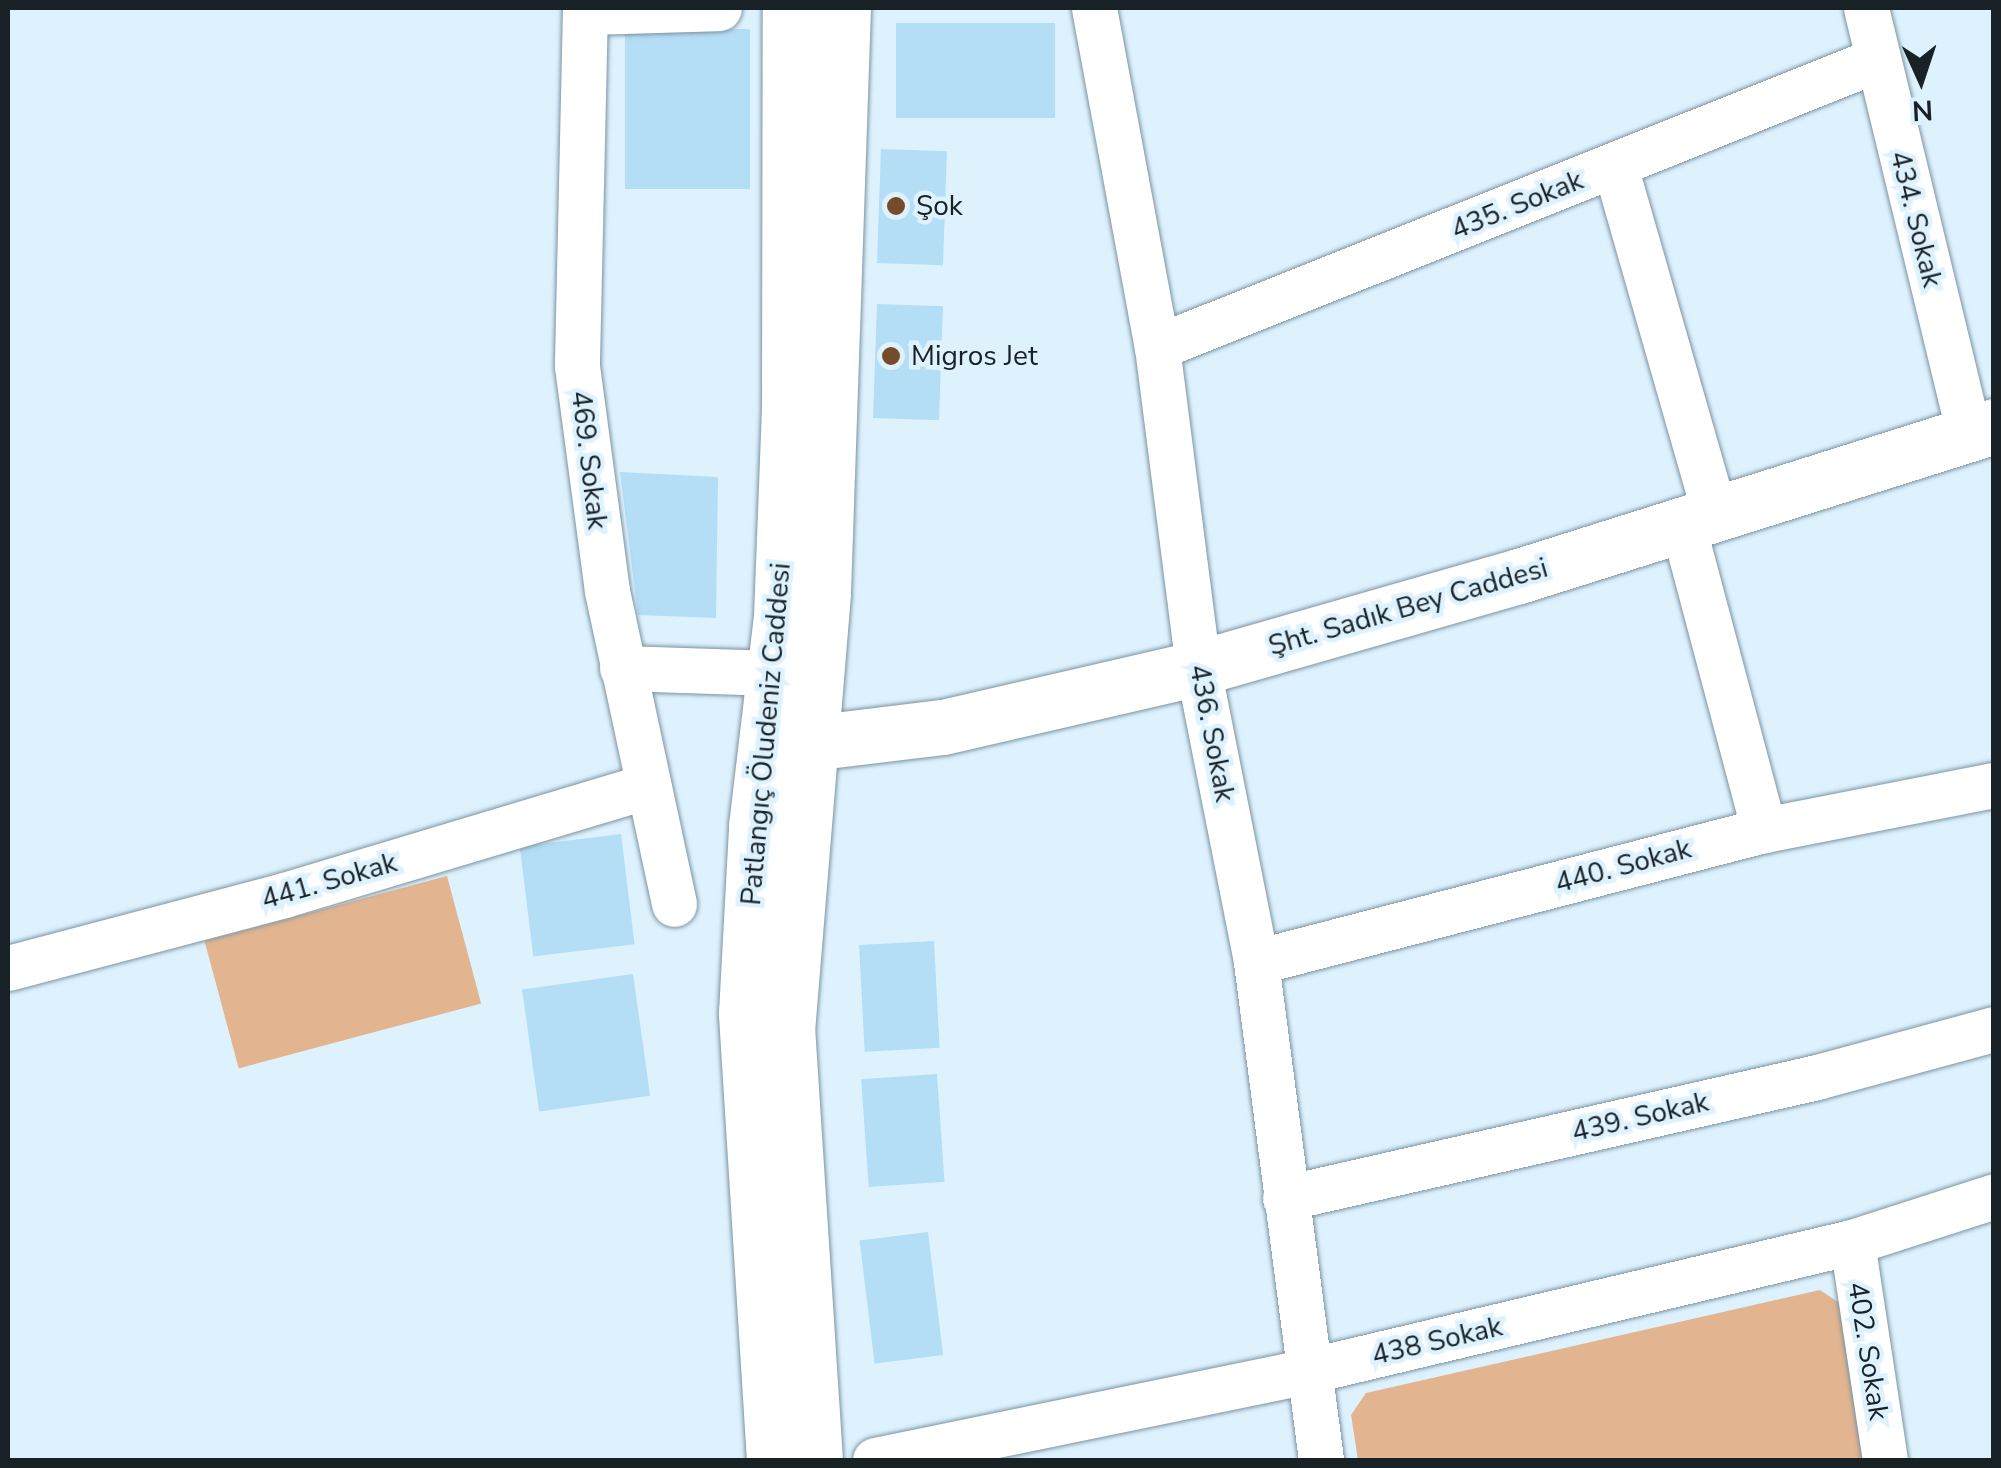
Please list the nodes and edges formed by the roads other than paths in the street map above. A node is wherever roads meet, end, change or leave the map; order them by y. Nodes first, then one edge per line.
1 (719, 8) edge
2 (790, 8) edge
3 (843, 8) edge
4 (1094, 8) edge
5 (1866, 8) edge
6 (586, 10) edge
7 (1876, 60) junction
8 (1616, 166) junction
9 (1157, 347) junction
10 (1981, 428) edge
11 (1699, 520) junction
12 (622, 668) junction
13 (1198, 668) junction
14 (774, 673) junction
15 (810, 743) junction
16 (1994, 785) edge
17 (648, 786) junction
18 (1764, 830) junction
19 (674, 904) dead end
20 (1256, 962) junction
21 (8, 968) edge
22 (1994, 1030) edge
23 (1994, 1196) edge
24 (1284, 1198) junction
25 (1852, 1242) junction
26 (1312, 1370) junction
27 (774, 1460) edge
28 (814, 1460) edge
29 (875, 1460) edge
30 (1321, 1460) edge
31 (1885, 1460) edge

1 - 6 street
2 - 14 main road, Patlangıç Öludeniz Caddesi
3 - 15 main road, Patlangıç Öludeniz Caddesi
4 - 9 street, 436. Sokak
5 - 7 street, 434. Sokak
6 - 12 street, 469. Sokak
7 - 8 street, 435. Sokak
7 - 10 street, 434. Sokak
8 - 9 street, 435. Sokak
8 - 11 street
9 - 13 street, 436. Sokak
10 - 11 main road, Şht. Sadık Bey Caddesi
11 - 13 main road, Şht. Sadık Bey Caddesi
11 - 18 street
12 - 14 street
12 - 17 street, 469. Sokak
13 - 15 main road, Şht. Sadık Bey Caddesi
13 - 20 street, 436. Sokak
14 - 27 main road, Patlangıç Öludeniz Caddesi
15 - 28 main road, Patlangıç Öludeniz Caddesi
16 - 18 street, 440. Sokak
17 - 19 street, 469. Sokak
17 - 21 street, 441. Sokak
18 - 20 street, 440. Sokak
20 - 24 street, 436. Sokak
22 - 24 street, 439. Sokak
23 - 25 street, 438 Sokak
24 - 26 street, 436. Sokak
25 - 26 street, 438 Sokak
25 - 31 street, 402. Sokak
26 - 29 street, 438 Sokak
26 - 30 street, 436. Sokak

